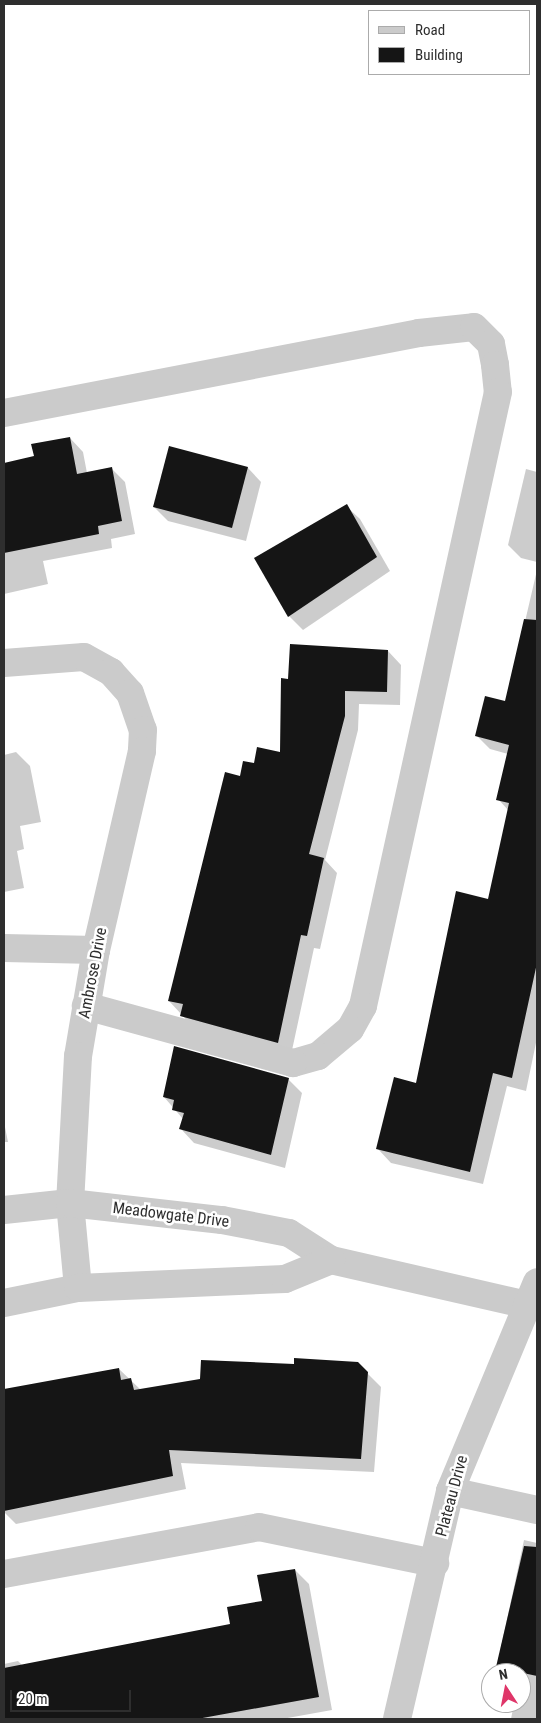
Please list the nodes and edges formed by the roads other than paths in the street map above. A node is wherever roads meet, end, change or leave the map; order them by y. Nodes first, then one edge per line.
1 (4, 413) edge
2 (4, 663) edge
3 (4, 948) edge
4 (96, 950) junction
5 (86, 1006) junction
6 (70, 1203) junction
7 (4, 1210) edge
8 (331, 1260) junction
9 (78, 1288) junction
10 (534, 1298) edge
11 (4, 1303) edge
12 (450, 1491) junction
13 (537, 1510) edge
14 (435, 1563) junction
15 (4, 1574) edge
16 (397, 1719) edge

1 - 5 street
2 - 4 street, Ambrose Drive
3 - 4 street
4 - 5 street, Ambrose Drive
5 - 6 street, Ambrose Drive
6 - 7 street, Meadowgate Drive
6 - 8 street, Meadowgate Drive
6 - 9 street, Ambrose Drive
8 - 9 street
8 - 10 street, Meadowgate Drive
9 - 11 street
10 - 12 street, Plateau Drive
12 - 13 street
12 - 14 street, Plateau Drive
14 - 15 street
14 - 16 street, Plateau Drive

